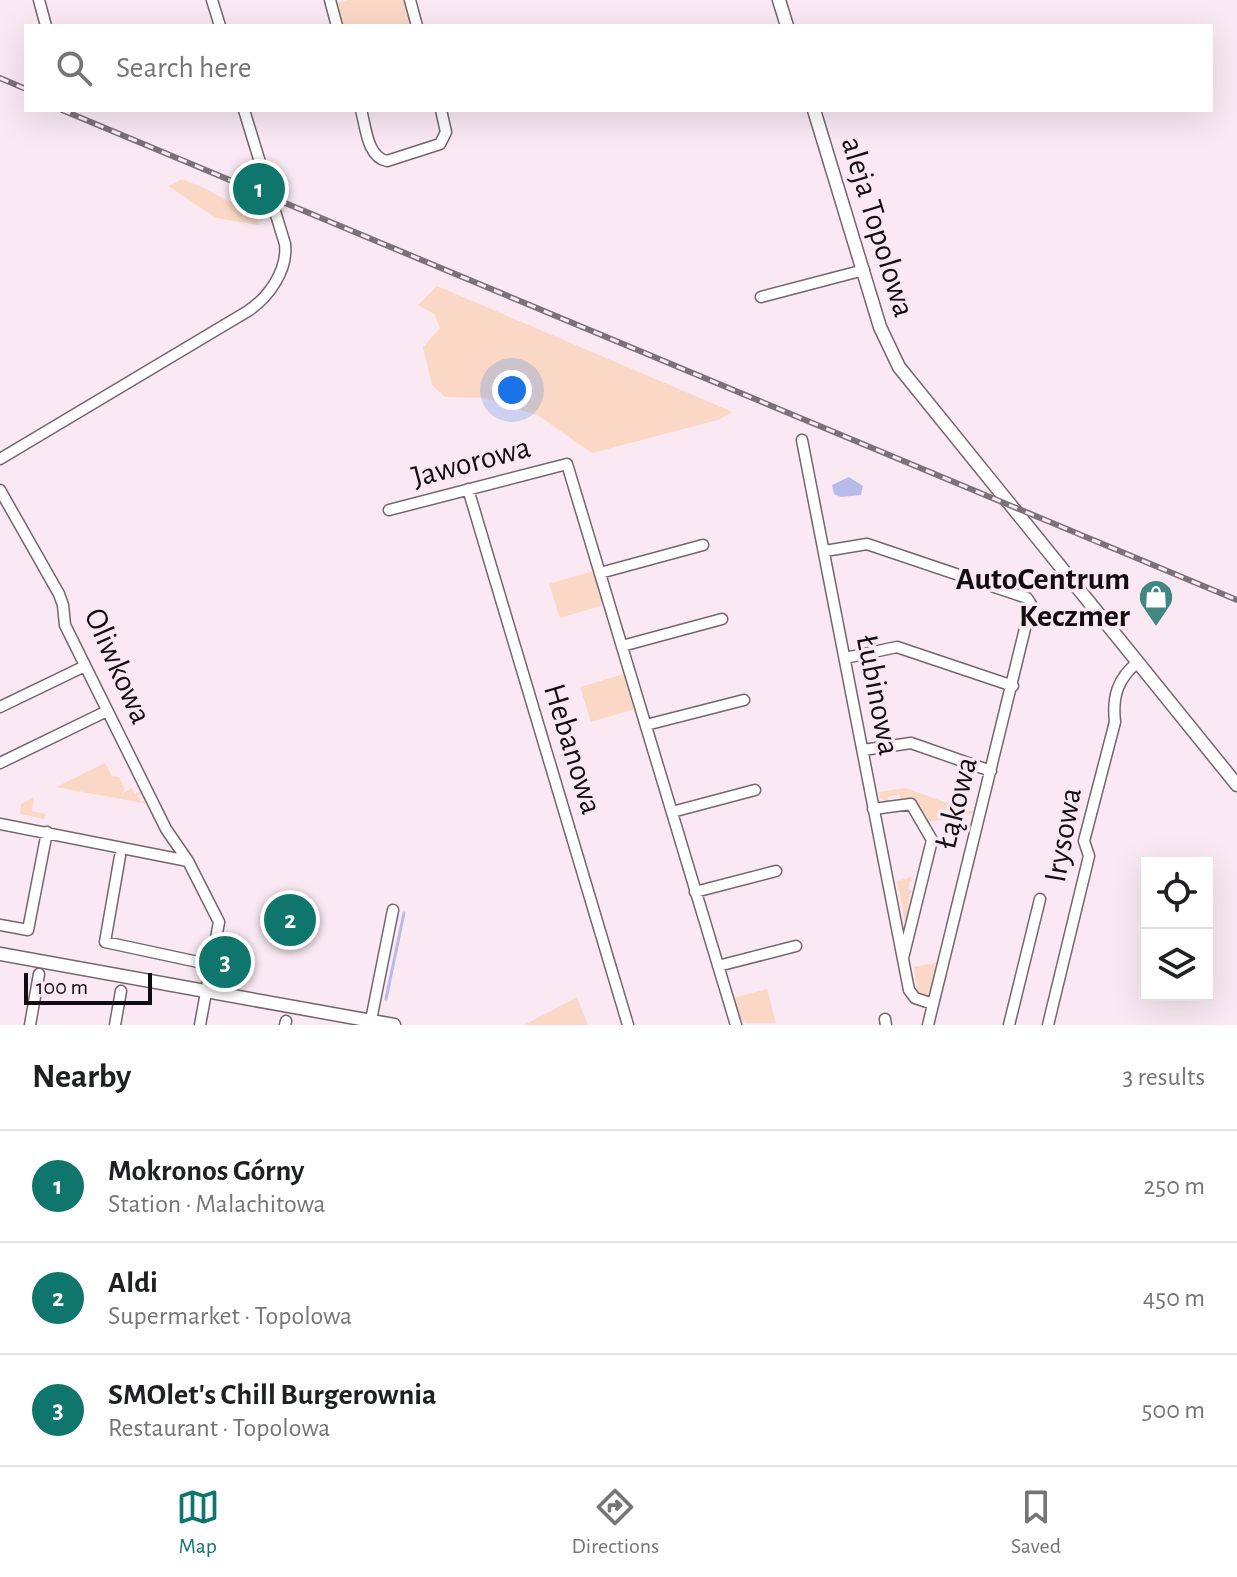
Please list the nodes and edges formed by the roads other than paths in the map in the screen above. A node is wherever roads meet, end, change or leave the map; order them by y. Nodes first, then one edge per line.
1 (39, 0) edge
2 (212, 0) edge
3 (330, 0) edge
4 (410, 0) edge
5 (779, 0) edge
6 (45, 24) edge
7 (219, 24) edge
8 (336, 24) edge
9 (416, 24) edge
10 (786, 24) edge
11 (245, 112) edge
12 (362, 112) edge
13 (441, 112) edge
14 (815, 112) edge
15 (864, 270) junction
16 (761, 297) dead end
17 (802, 440) dead end
18 (0, 459) edge
19 (468, 489) junction
20 (0, 490) edge
21 (389, 510) dead end
22 (703, 545) dead end
23 (825, 551) junction
24 (600, 573) junction
25 (722, 619) dead end
26 (622, 646) junction
27 (845, 658) junction
28 (1138, 662) junction
29 (85, 666) junction
30 (1013, 686) junction
31 (744, 700) dead end
32 (0, 707) edge
33 (107, 711) junction
34 (646, 725) junction
35 (863, 750) junction
36 (0, 763) edge
37 (991, 771) junction
38 (1237, 785) edge
39 (755, 790) dead end
40 (873, 809) junction
41 (672, 812) junction
42 (0, 824) edge
43 (47, 832) junction
44 (120, 856) dead end
45 (188, 861) junction
46 (776, 871) dead end
47 (695, 892) junction
48 (1040, 899) dead end
49 (393, 910) dead end
50 (0, 925) edge
51 (796, 946) dead end
52 (0, 954) edge
53 (903, 960) junction
54 (212, 965) junction
55 (718, 966) junction
56 (39, 974) dead end
57 (121, 991) dead end
58 (206, 992) junction
59 (933, 1004) junction
60 (371, 1020) junction
61 (30, 1025) edge
62 (115, 1025) edge
63 (200, 1025) edge
64 (394, 1025) edge
65 (628, 1025) edge
66 (736, 1025) edge
67 (928, 1025) edge
68 (1009, 1025) edge
69 (1048, 1025) edge

1 - 6 street
2 - 7 street
3 - 8 street
4 - 9 street
5 - 10 street
11 - 18 street
12 - 13 street
14 - 15 street, aleja Topolowa
15 - 16 street
15 - 28 street, aleja Topolowa
17 - 23 street, Łubinowa
19 - 21 street, Jaworowa
19 - 24 street, Jaworowa
19 - 65 street, Hebanowa
20 - 29 street, Oliwkowa
22 - 24 street
23 - 27 street, Łubinowa
23 - 30 street, Łąkowa
24 - 26 street
25 - 26 street
26 - 34 street
27 - 30 street
27 - 35 street, Łubinowa
28 - 38 street, aleja Topolowa
28 - 69 street, Irysowa
29 - 32 street
29 - 33 street, Oliwkowa
30 - 37 street, Łąkowa
31 - 34 street
33 - 36 street
33 - 45 street, Oliwkowa
34 - 41 street
35 - 37 street
35 - 40 street, Łubinowa
37 - 59 street, Łąkowa
39 - 41 street
40 - 53 street, Łubinowa
40 - 53 street
41 - 47 street
42 - 43 street
43 - 45 street
43 - 50 street
44 - 54 street
45 - 54 street, Oliwkowa
46 - 47 street
47 - 55 street
48 - 68 street
49 - 60 street
51 - 55 street
52 - 58 street
53 - 59 street, Łubinowa
54 - 58 street, Oliwkowa
55 - 66 street
56 - 61 street
57 - 62 street
58 - 60 street
58 - 63 street, Oliwkowa
59 - 67 street, Łąkowa
60 - 64 street

